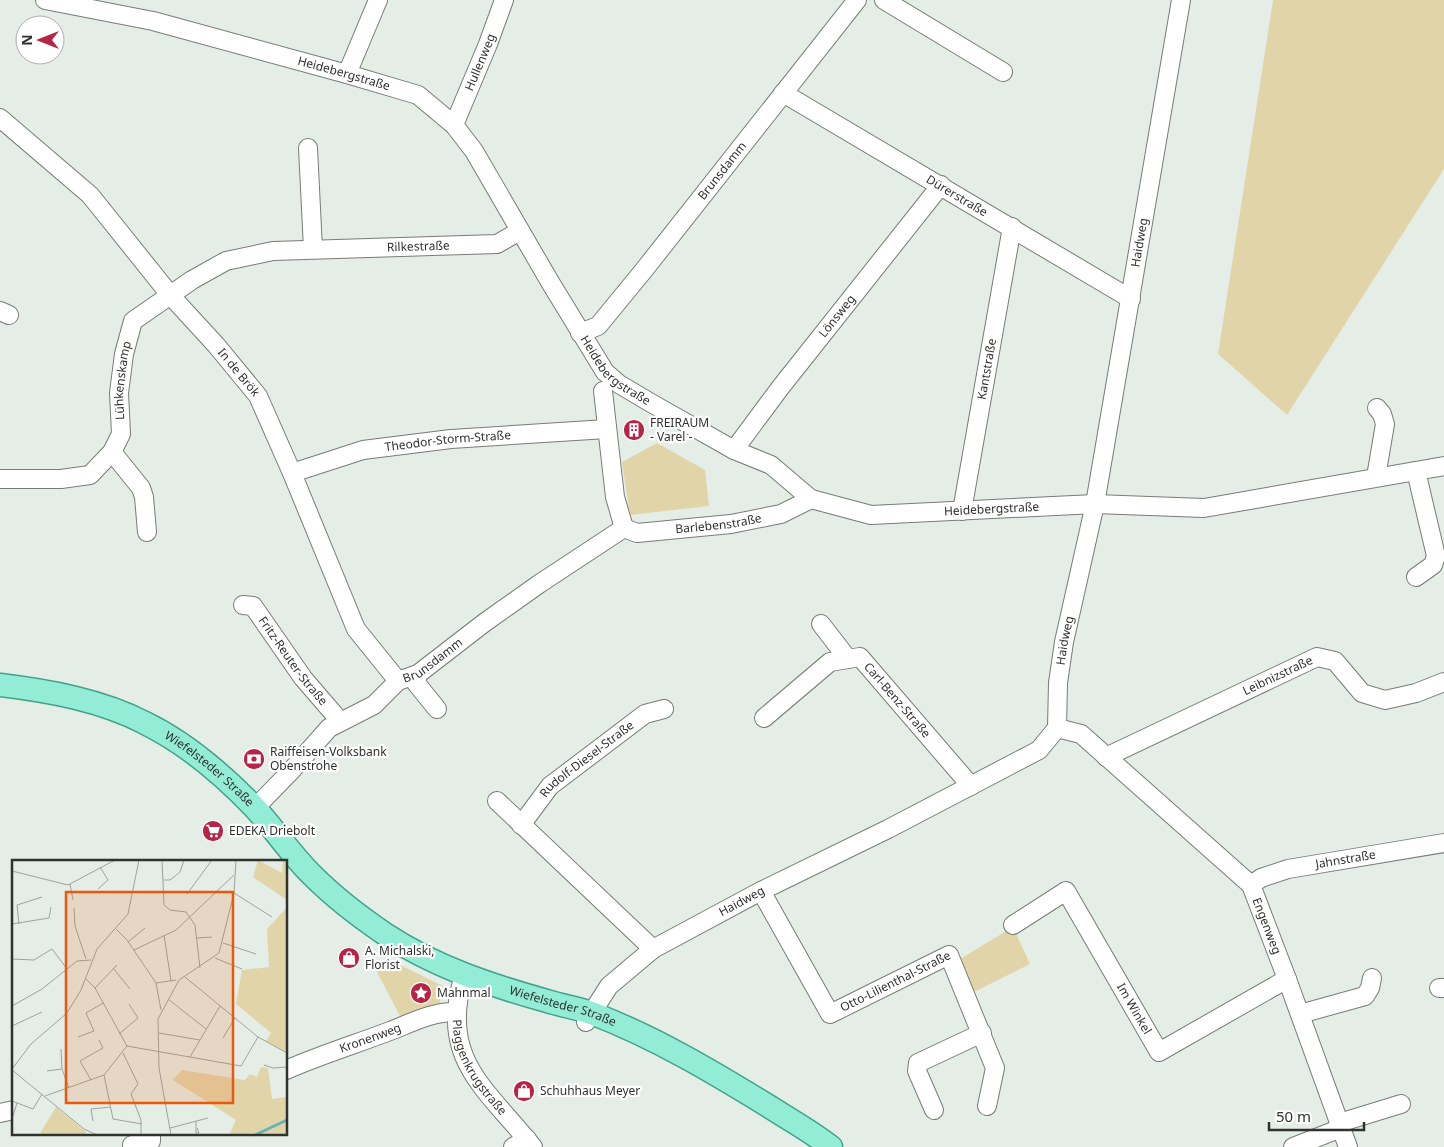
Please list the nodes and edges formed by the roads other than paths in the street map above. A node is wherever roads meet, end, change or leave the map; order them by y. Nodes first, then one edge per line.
1 (45, 0) edge
2 (378, 0) edge
3 (504, 0) edge
4 (857, 0) edge
5 (884, 0) edge
6 (1181, 0) edge
7 (1003, 72) dead end
8 (347, 74) junction
9 (783, 93) junction
10 (0, 118) edge
11 (454, 125) junction
12 (308, 148) dead end
13 (942, 185) junction
14 (1012, 227) junction
15 (520, 231) junction
16 (313, 249) junction
17 (171, 296) junction
18 (1132, 299) junction
19 (580, 333) junction
20 (602, 391) dead end
21 (1377, 408) dead end
22 (607, 429) junction
23 (734, 450) junction
24 (112, 452) junction
25 (1444, 466) edge
26 (1416, 470) junction
27 (292, 473) junction
28 (1376, 478) junction
29 (0, 479) edge
30 (811, 499) junction
31 (1095, 504) junction
32 (962, 511) junction
33 (624, 528) junction
34 (147, 532) dead end
35 (1416, 577) dead end
36 (243, 605) dead end
37 (821, 624) dead end
38 (848, 659) junction
39 (418, 674) junction
40 (398, 681) junction
41 (1444, 682) edge
42 (0, 685) edge
43 (437, 709) dead end
44 (664, 710) dead end
45 (764, 718) dead end
46 (340, 720) junction
47 (1057, 728) junction
48 (1106, 757) junction
49 (971, 786) junction
50 (497, 802) dead end
51 (254, 808) junction
52 (521, 825) junction
53 (1444, 843) edge
54 (1251, 885) junction
55 (761, 891) junction
56 (1013, 925) dead end
57 (653, 949) junction
58 (464, 975) junction
59 (1372, 978) dead end
60 (1287, 979) junction
61 (456, 1012) junction
62 (1300, 1014) junction
63 (589, 1017) junction
64 (982, 1034) junction
65 (288, 1069) edge
66 (1401, 1104) dead end
67 (987, 1106) dead end
68 (934, 1110) dead end
69 (1340, 1126) junction
70 (151, 1134) edge
71 (524, 1144) edge
72 (132, 1145) dead end
73 (831, 1147) edge
74 (1293, 1147) edge
75 (1348, 1147) edge

1 - 8 street, Heidebergstraße
2 - 8 street
3 - 11 street, Hullenweg
4 - 9 street, Brunsdamm
5 - 7 street
6 - 18 street, Haidweg
8 - 11 street, Heidebergstraße
9 - 13 street, Dürerstraße
9 - 19 street, Brunsdamm
10 - 17 street, In de Brök
11 - 15 street, Heidebergstraße
12 - 16 street
13 - 14 street, Dürerstraße
13 - 23 street, Lönsweg
14 - 18 street, Dürerstraße
14 - 32 street, Kantstraße
15 - 16 street, Rilkestraße
15 - 19 street, Heidebergstraße
16 - 17 street, Rilkestraße
17 - 24 street, Lühkenskamp
17 - 27 street, In de Brök
18 - 31 street, Haidweg
19 - 23 street, Heidebergstraße
20 - 22 street
21 - 28 street
22 - 27 street, Theodor-Storm-Straße
22 - 33 street
23 - 30 street, Heidebergstraße
24 - 29 street, Lühkenskamp
24 - 34 street
25 - 26 street, Heidebergstraße
26 - 28 street, Heidebergstraße
26 - 35 street
27 - 40 street, In de Brök
28 - 31 street, Heidebergstraße
30 - 32 street, Heidebergstraße
30 - 33 street, Barlebenstraße
31 - 32 street, Heidebergstraße
31 - 47 street, Haidweg
33 - 39 street, Brunsdamm
36 - 46 street, Fritz-Reuter-Straße
37 - 38 street
38 - 45 street, Carl-Benz-Straße
38 - 49 street, Carl-Benz-Straße
39 - 40 street, Brunsdamm
39 - 43 street
40 - 46 street, Brunsdamm
41 - 48 street, Leibnizstraße
42 - 51 main road, Wiefelsteder Straße
44 - 52 street, Rudolf-Diesel-Straße
46 - 51 street, Brunsdamm
47 - 48 street, Engenweg
47 - 49 street, Haidweg
48 - 54 street, Engenweg
49 - 55 street, Haidweg
50 - 52 street
51 - 58 main road, Wiefelsteder Straße
52 - 57 street
53 - 54 street, Jahnstraße
54 - 60 street, Engenweg
55 - 57 street, Haidweg
55 - 64 street, Otto-Lilienthal-Straße
56 - 60 street, Im Winkel
57 - 63 street, Haidweg
58 - 61 street, Plaggenkrugstraße
58 - 63 main road, Wiefelsteder Straße
59 - 62 street
60 - 62 street, Engenweg
61 - 65 street, Kronenweg
61 - 71 street, Plaggenkrugstraße
62 - 69 street, Engenweg
63 - 73 main road, Wiefelsteder Straße
64 - 67 street, Otto-Lilienthal-Straße
64 - 68 street
66 - 69 street
69 - 74 street
69 - 75 street, Engenweg
70 - 72 street

